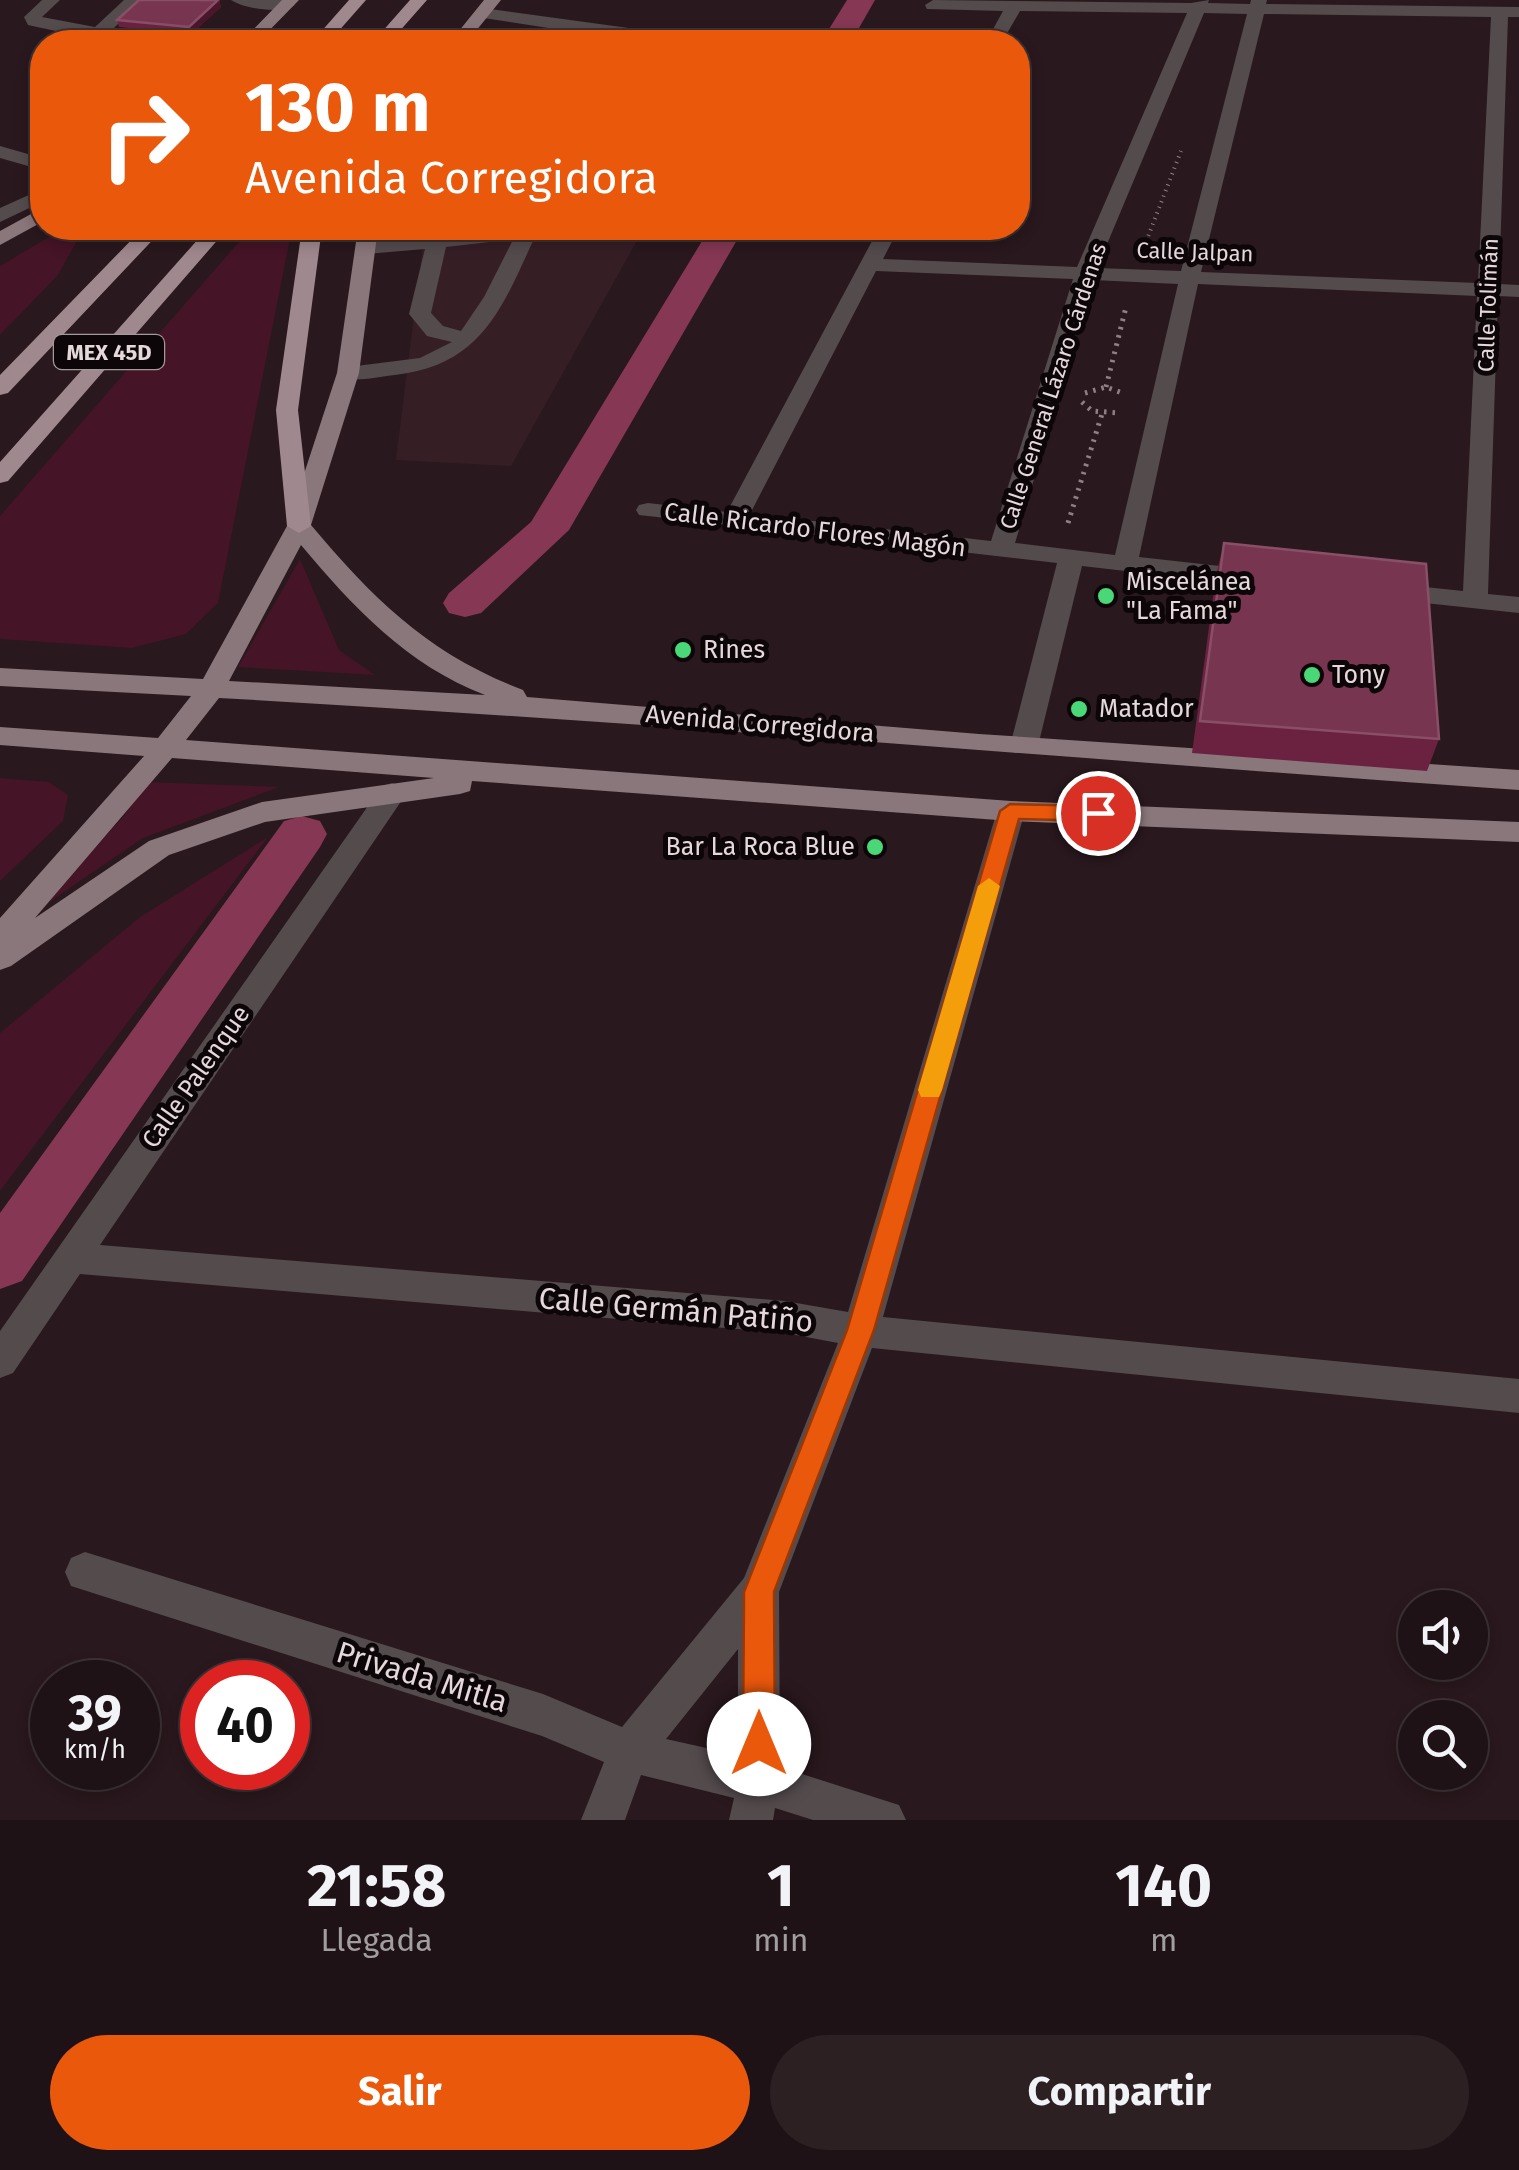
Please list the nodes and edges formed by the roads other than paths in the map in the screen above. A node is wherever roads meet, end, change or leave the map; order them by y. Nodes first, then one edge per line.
1 (52, 0) edge
2 (134, 0) edge
3 (240, 0) edge
4 (358, 0) edge
5 (418, 1) edge
6 (289, 3) edge
7 (1200, 3) edge
8 (1257, 4) edge
9 (933, 5) dead end
10 (488, 6) edge
11 (1014, 6) junction
12 (1510, 12) edge
13 (78, 30) edge
14 (101, 30) edge
15 (262, 30) edge
16 (331, 30) edge
17 (392, 30) edge
18 (468, 30) edge
19 (615, 30) edge
20 (1001, 30) edge
21 (0, 152) edge
22 (30, 161) edge
23 (30, 201) edge
24 (0, 216) edge
25 (30, 221) edge
26 (0, 239) edge
27 (127, 240) edge
28 (143, 240) edge
29 (207, 240) edge
30 (310, 240) edge
31 (367, 240) edge
32 (437, 240) edge
33 (522, 240) edge
34 (882, 240) edge
35 (868, 265) junction
36 (116, 269) junction
37 (1085, 273) junction
38 (1192, 276) junction
39 (1489, 290) junction
40 (1519, 291) edge
41 (468, 339) junction
42 (348, 373) junction
43 (0, 388) edge
44 (0, 476) edge
45 (648, 510) dead end
46 (735, 520) junction
47 (299, 526) junction
48 (1000, 551) junction
49 (1064, 558) junction
50 (1126, 564) junction
51 (1281, 580) edge
52 (1359, 588) edge
53 (1475, 600) junction
54 (1519, 605) edge
55 (0, 677) edge
56 (212, 688) junction
57 (545, 707) junction
58 (0, 736) edge
59 (165, 746) junction
60 (1024, 746) junction
61 (514, 777) junction
62 (1519, 780) edge
63 (392, 793) junction
64 (1010, 811) junction
65 (1519, 832) edge
66 (0, 938) edge
67 (0, 958) edge
68 (70, 1258) junction
69 (860, 1330) junction
70 (0, 1362) edge
71 (1519, 1396) edge
72 (85, 1572) dead end
73 (759, 1592) junction
74 (629, 1751) junction
75 (755, 1801) edge
76 (603, 1820) edge
77 (884, 1820) edge

1 - 13 street
2 - 14 street
3 - 6 street
4 - 16 highway
5 - 17 highway
6 - 15 main road
7 - 8 street
7 - 11 street
7 - 37 street, Calle General Lázaro Cárdenas
8 - 12 street
8 - 38 street
9 - 11 street
10 - 18 main road
10 - 19 street
11 - 20 street
12 - 39 street, Calle Tolimán
21 - 22 street
23 - 24 street
25 - 26 main road
27 - 36 highway
28 - 36 highway, MEX 45D
29 - 44 highway, MEX 45D
30 - 47 highway
31 - 42 main road
32 - 41 street
33 - 41 street
34 - 35 street
35 - 37 street, Calle Jalpan
35 - 46 street
36 - 43 highway, MEX 45D
37 - 38 street, Calle Jalpan
37 - 48 street, Calle General Lázaro Cárdenas
38 - 39 street, Calle Jalpan
38 - 50 street
39 - 40 street, Calle Jalpan
39 - 53 street, Calle Tolimán
41 - 42 street
42 - 47 main road
45 - 46 street, Calle Ricardo Flores Magón
46 - 48 street, Calle Ricardo Flores Magón
47 - 56 main road
47 - 57 main road
48 - 49 street, Calle Ricardo Flores Magón
49 - 50 street, Calle Ricardo Flores Magón
49 - 60 street
50 - 51 street, Calle Ricardo Flores Magón
52 - 53 street
53 - 54 street
55 - 56 main road, Avenida Corregidora
56 - 57 main road, Avenida Corregidora
56 - 59 main road
57 - 60 main road, Avenida Corregidora
58 - 59 main road
59 - 61 main road
59 - 66 main road
60 - 62 main road, Avenida Corregidora
61 - 63 main road
61 - 64 main road
63 - 67 main road
63 - 68 street, Calle Palenque
64 - 65 main road
64 - 69 street
68 - 69 street, Calle Germán Patiño
68 - 70 street, Calle Palenque
69 - 71 street, Calle Germán Patiño
69 - 73 street
72 - 74 street, Privada Mitla
73 - 74 street
73 - 75 street
74 - 75 street, Privada Mitla
74 - 76 street
75 - 77 street, Privada Mitla

